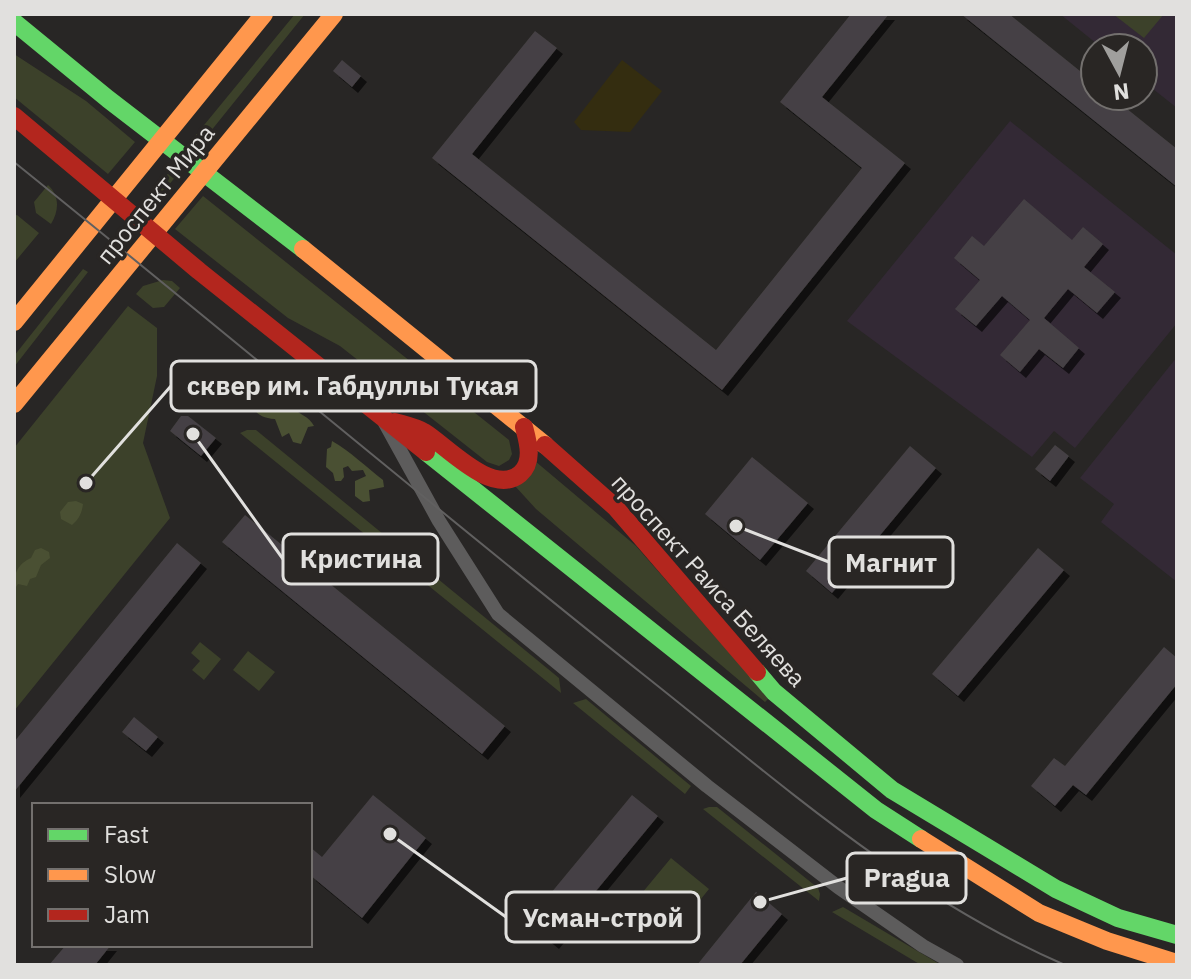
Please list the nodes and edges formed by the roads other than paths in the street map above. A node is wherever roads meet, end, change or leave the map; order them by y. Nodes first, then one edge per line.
1 (264, 14) edge
2 (334, 14) edge
3 (14, 22) edge
4 (14, 116) edge
5 (162, 139) junction
6 (204, 172) junction
7 (114, 199) junction
8 (154, 233) junction
9 (14, 322) edge
10 (14, 404) edge
11 (383, 419) junction
12 (524, 427) junction
13 (1177, 935) edge
14 (1177, 963) edge
15 (957, 965) edge

1 - 5 street, проспект Мира
2 - 6 street, проспект Мира
3 - 5 street, проспект Раиса Беляева
4 - 7 street
5 - 6 street, проспект Раиса Беляева
5 - 7 street, проспект Мира
6 - 8 street, проспект Мира
6 - 12 street, проспект Раиса Беляева
7 - 8 street
7 - 9 street, проспект Мира
8 - 10 street, проспект Мира
8 - 11 street
11 - 12 street
11 - 14 street
11 - 15 street
12 - 13 street, проспект Раиса Беляева

